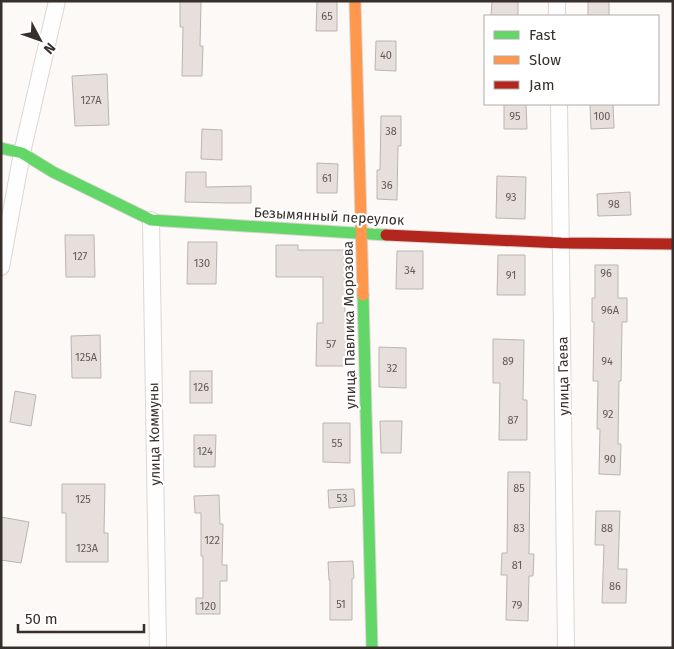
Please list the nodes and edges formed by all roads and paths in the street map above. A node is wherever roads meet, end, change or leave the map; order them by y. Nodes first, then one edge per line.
1 (57, 1) edge
2 (355, 1) edge
3 (557, 1) edge
4 (557, 15) edge
5 (559, 105) edge
6 (1, 148) edge
7 (22, 153) junction
8 (151, 220) junction
9 (362, 234) junction
10 (561, 243) junction
11 (673, 244) edge
12 (1, 267) edge
13 (158, 648) edge
14 (372, 648) edge
15 (566, 648) edge

1 - 7 street
2 - 9 street, улица Павлика Морозова
3 - 4 street
5 - 10 street, улица Гаева
6 - 7 street, Безымянный переулок
7 - 8 street, Безымянный переулок
7 - 12 street
8 - 9 street, Безымянный переулок
8 - 13 street, улица Коммуны
9 - 10 street, Безымянный переулок
9 - 14 street, улица Павлика Морозова
10 - 11 street, Безымянный переулок
10 - 15 street, улица Гаева

